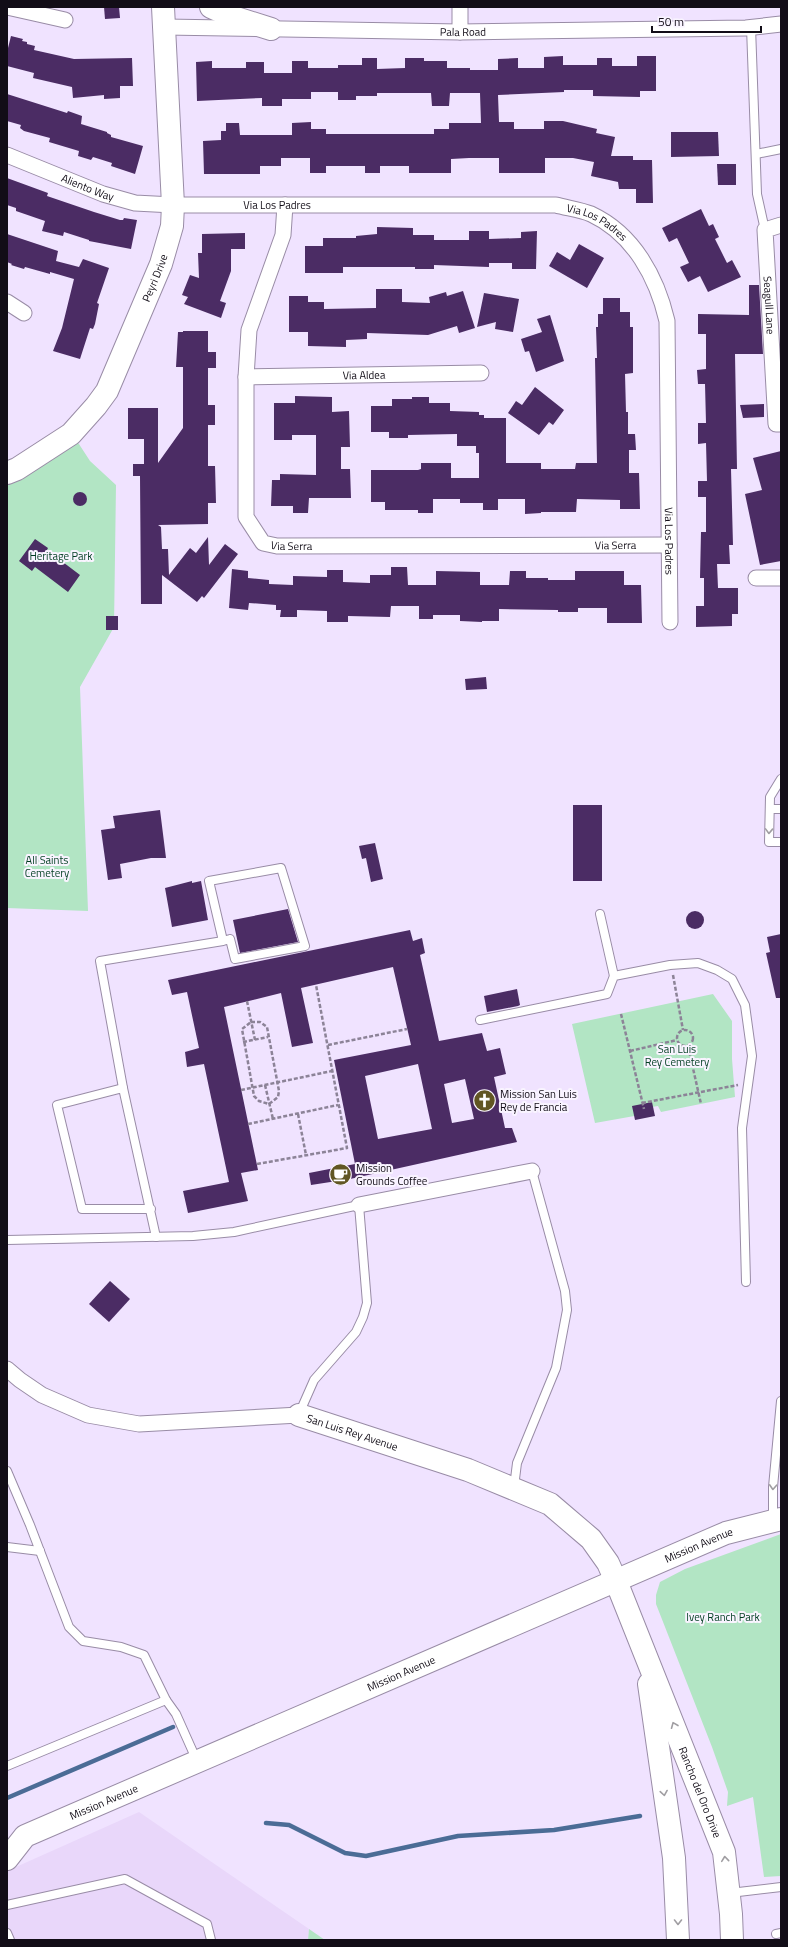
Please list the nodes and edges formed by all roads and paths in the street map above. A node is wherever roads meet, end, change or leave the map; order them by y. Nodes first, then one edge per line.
1 (7, 7) edge
2 (211, 7) edge
3 (460, 7) edge
4 (164, 17) edge
5 (65, 20) dead end
6 (781, 24) edge
7 (751, 27) junction
8 (271, 29) junction
9 (460, 32) junction
10 (781, 149) edge
11 (7, 154) edge
12 (756, 154) junction
13 (173, 205) junction
14 (285, 205) junction
15 (781, 225) edge
16 (765, 230) junction
17 (7, 302) edge
18 (24, 313) dead end
19 (481, 373) dead end
20 (246, 376) junction
21 (781, 424) edge
22 (7, 473) edge
23 (669, 545) junction
24 (756, 578) dead end
25 (781, 578) edge
26 (670, 622) dead end
27 (781, 779) edge
28 (770, 809) junction
29 (781, 809) edge
30 (781, 842) edge
31 (600, 914) dead end
32 (223, 941) junction
33 (670, 965) junction
34 (614, 976) junction
35 (316, 985) dead end
36 (247, 1001) dead end
37 (621, 1014) dead end
38 (480, 1020) dead end
39 (252, 1022) junction
40 (407, 1029) dead end
41 (683, 1030) junction
42 (268, 1037) junction
43 (255, 1040) junction
44 (677, 1040) junction
45 (243, 1042) junction
46 (328, 1045) junction
47 (688, 1046) junction
48 (630, 1051) junction
49 (332, 1071) junction
50 (278, 1082) junction
51 (265, 1085) junction
52 (748, 1085) junction
53 (123, 1088) junction
54 (254, 1088) junction
55 (241, 1090) dead end
56 (698, 1092) junction
57 (642, 1103) junction
58 (269, 1104) junction
59 (701, 1104) dead end
60 (338, 1105) junction
61 (644, 1109) dead end
62 (298, 1114) junction
63 (273, 1119) junction
64 (248, 1124) dead end
65 (306, 1155) junction
66 (257, 1164) dead end
67 (532, 1171) joint
68 (359, 1205) junction
69 (151, 1209) junction
70 (156, 1237) junction
71 (7, 1240) edge
72 (746, 1282) dead end
73 (7, 1369) edge
74 (781, 1402) edge
75 (299, 1415) junction
76 (7, 1474) edge
77 (514, 1490) junction
78 (777, 1520) edge
79 (7, 1547) edge
80 (40, 1551) junction
81 (616, 1581) junction
82 (645, 1651) junction
83 (166, 1700) junction
84 (197, 1762) junction
85 (7, 1766) edge
86 (16, 1834) edge
87 (7, 1859) edge
88 (781, 1887) edge
89 (729, 1894) junction
90 (7, 1905) edge
91 (7, 1933) edge
92 (10, 1940) edge
93 (211, 1940) edge
94 (678, 1940) edge
95 (732, 1940) edge

1 - 5 street
2 - 8 main road
3 - 9 street
4 - 8 street, Pala Road
4 - 13 main road, Peyri Drive
6 - 7 street, Pala Road
7 - 9 street, Pala Road
7 - 12 lane
8 - 9 street, Pala Road
10 - 12 lane
11 - 13 street, Aliento Way
12 - 16 lane
13 - 14 street, Via Los Padres
13 - 22 main road, Peyri Drive
14 - 20 street, Via Serra
14 - 23 street, Via Los Padres
15 - 16 street
16 - 21 street, Seagull Lane
17 - 18 street
19 - 20 street, Via Aldea
20 - 23 street, Via Serra
23 - 26 street, Via Los Padres
24 - 25 street
27 - 28 lane
28 - 29 lane
28 -> 30 lane
31 - 34 lane
32 - 32 lane
32 - 53 lane
33 - 34 lane
33 - 41 path
33 - 52 lane
34 - 38 lane
35 - 46 path
36 - 39 path
37 - 48 path
39 - 42 path
39 - 43 path
39 - 45 path
40 - 46 path
41 - 44 path
41 - 47 path
42 - 43 path
42 - 50 path
43 - 45 path
44 - 47 path
44 - 48 path
45 - 54 path
46 - 49 path
47 - 56 path
48 - 57 path
49 - 50 path
49 - 60 path
50 - 51 path
50 - 58 path
51 - 54 path
51 - 58 path
52 - 56 path
52 - 72 lane
53 - 69 lane
53 - 69 lane
54 - 55 path
54 - 58 path
56 - 57 path
56 - 59 path
57 - 61 path
58 - 63 path
60 - 62 path
60 - 65 path
62 - 63 path
62 - 65 path
63 - 64 path
65 - 66 path
67 - 68 street
67 - 77 lane
68 - 70 lane
68 - 75 lane
69 - 70 lane
70 - 71 lane
73 - 75 street, San Luis Rey Avenue
74 -> 78 lane
75 - 77 main road, San Luis Rey Avenue
76 - 80 lane
77 - 81 main road, San Luis Rey Avenue
78 - 81 main road, Mission Avenue
79 - 80 lane
80 - 83 lane
81 - 82 main road, Rancho del Oro Drive
81 - 84 main road, Mission Avenue
89 -> 82 main road, Rancho del Oro Drive
82 -> 94 main road, Rancho del Oro Drive
83 - 84 lane
83 - 85 lane
84 - 86 main road, Mission Avenue
86 - 87 main road, Mission Avenue
88 - 89 lane
89 - 95 main road, Rancho del Oro Drive
90 - 93 lane
91 - 92 lane

